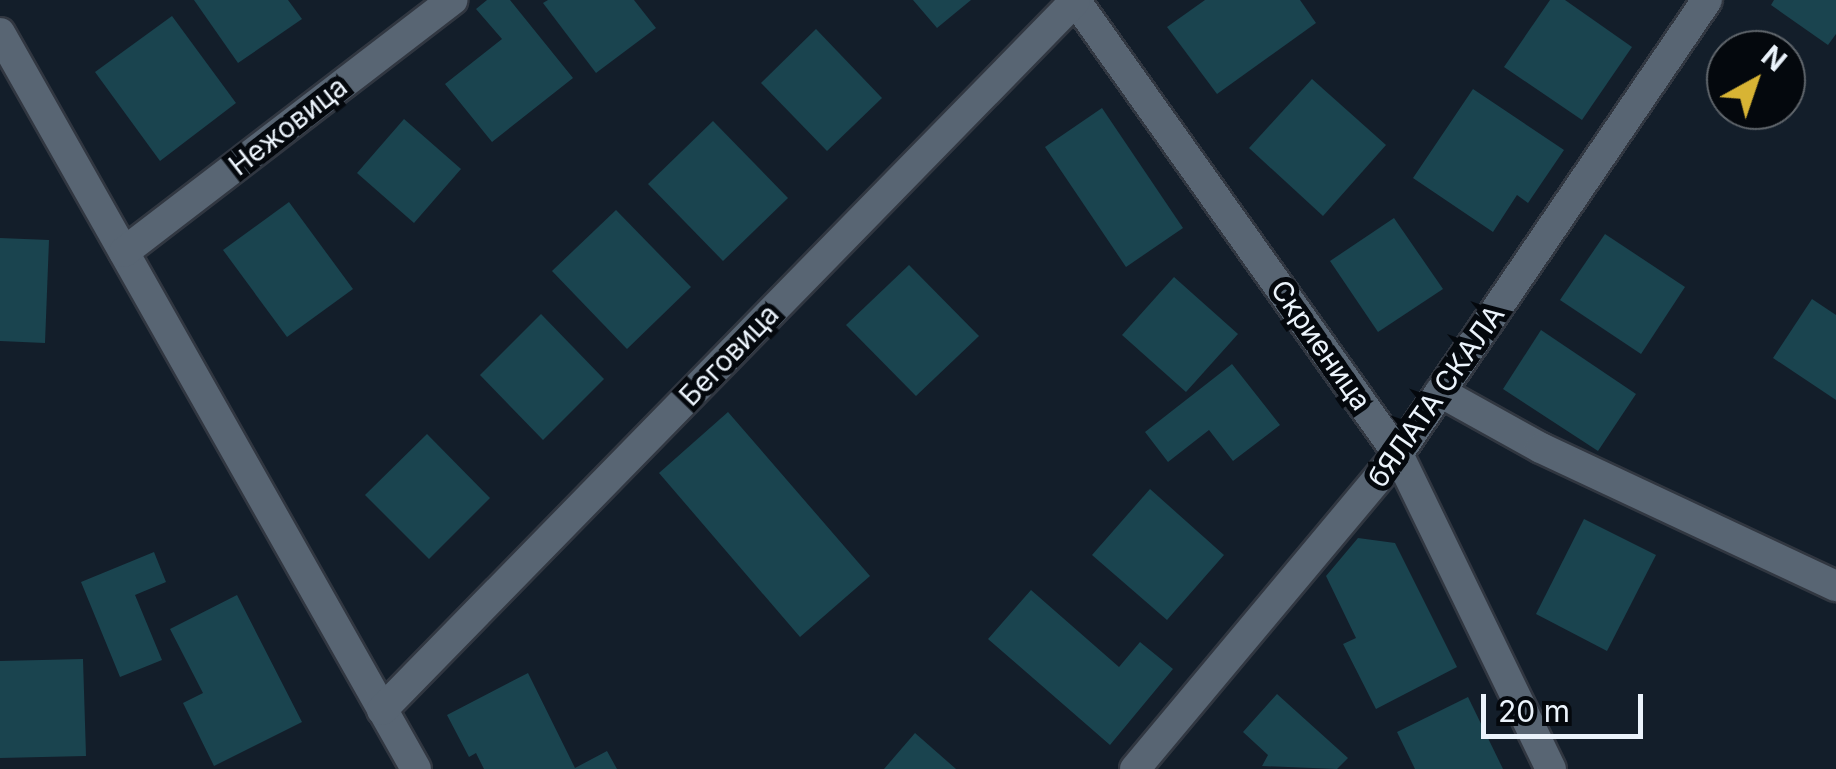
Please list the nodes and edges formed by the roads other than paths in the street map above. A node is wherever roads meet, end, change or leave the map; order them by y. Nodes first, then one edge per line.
1 (452, 0) edge
2 (1075, 0) edge
3 (1707, 0) edge
4 (0, 34) edge
5 (124, 252) junction
6 (1440, 392) junction
7 (1398, 454) junction
8 (1836, 586) edge
9 (382, 710) junction
10 (416, 769) edge
11 (1134, 769) edge
12 (1551, 769) edge

1 - 5 street, Нежовица
2 - 7 street, Скриеница
2 - 9 street, Беговица
3 - 6 street, бЯЛАТА СКАЛА
4 - 5 street
5 - 9 street
6 - 7 street, бЯЛАТА СКАЛА
6 - 8 street
7 - 11 street, бЯЛАТА СКАЛА
7 - 12 street, Скриеница
9 - 10 street

